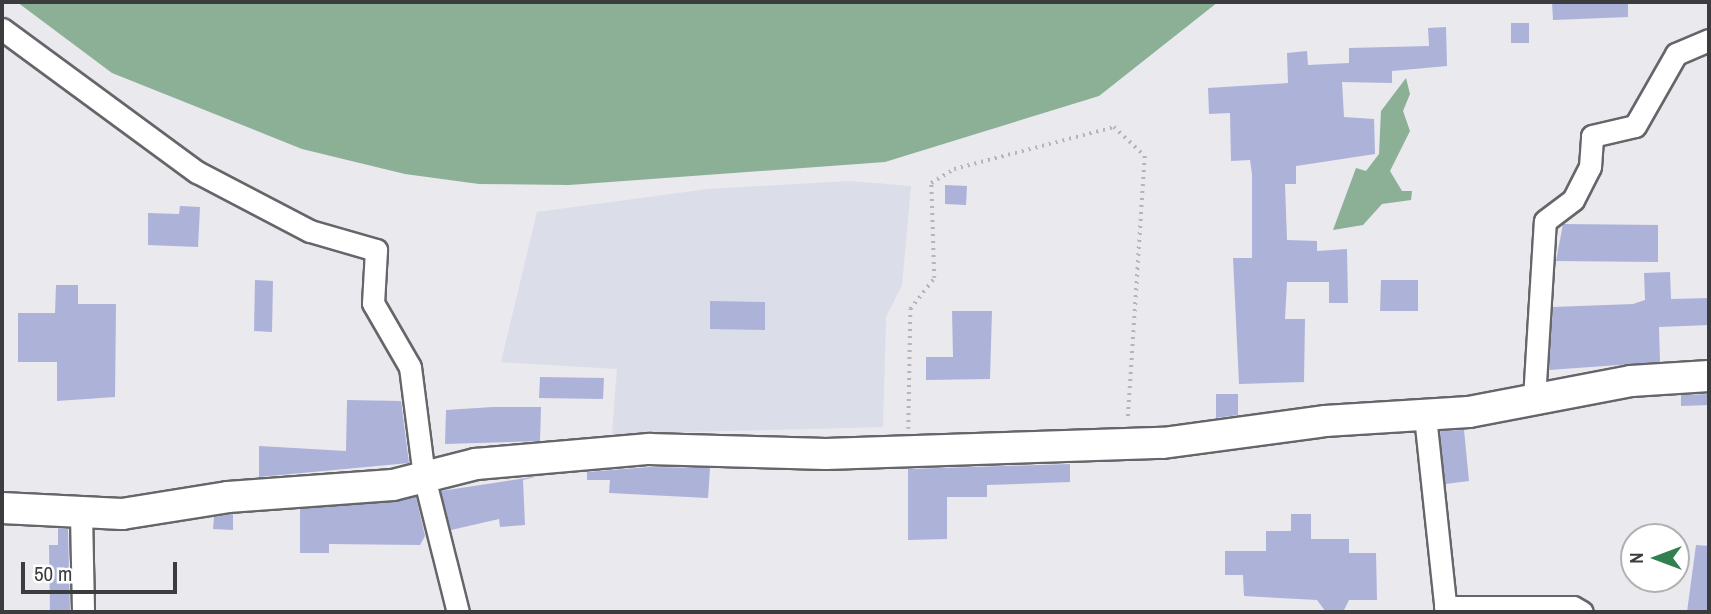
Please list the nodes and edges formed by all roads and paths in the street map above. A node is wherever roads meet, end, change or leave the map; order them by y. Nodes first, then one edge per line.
1 (2, 29) edge
2 (1709, 40) edge
3 (1709, 376) edge
4 (1534, 399) junction
5 (1425, 416) junction
6 (1133, 443) junction
7 (908, 449) junction
8 (424, 477) junction
9 (2, 508) edge
10 (81, 514) junction
11 (1445, 610) edge
12 (83, 612) edge
13 (458, 612) edge
14 (1582, 612) edge

1 - 8 street
2 - 4 street
3 - 4 street
4 - 5 street
5 - 6 street
5 - 11 street
6 - 7 street
6 - 7 path
7 - 8 street
8 - 10 street
8 - 13 street
9 - 10 street
10 - 12 street
11 - 14 street

